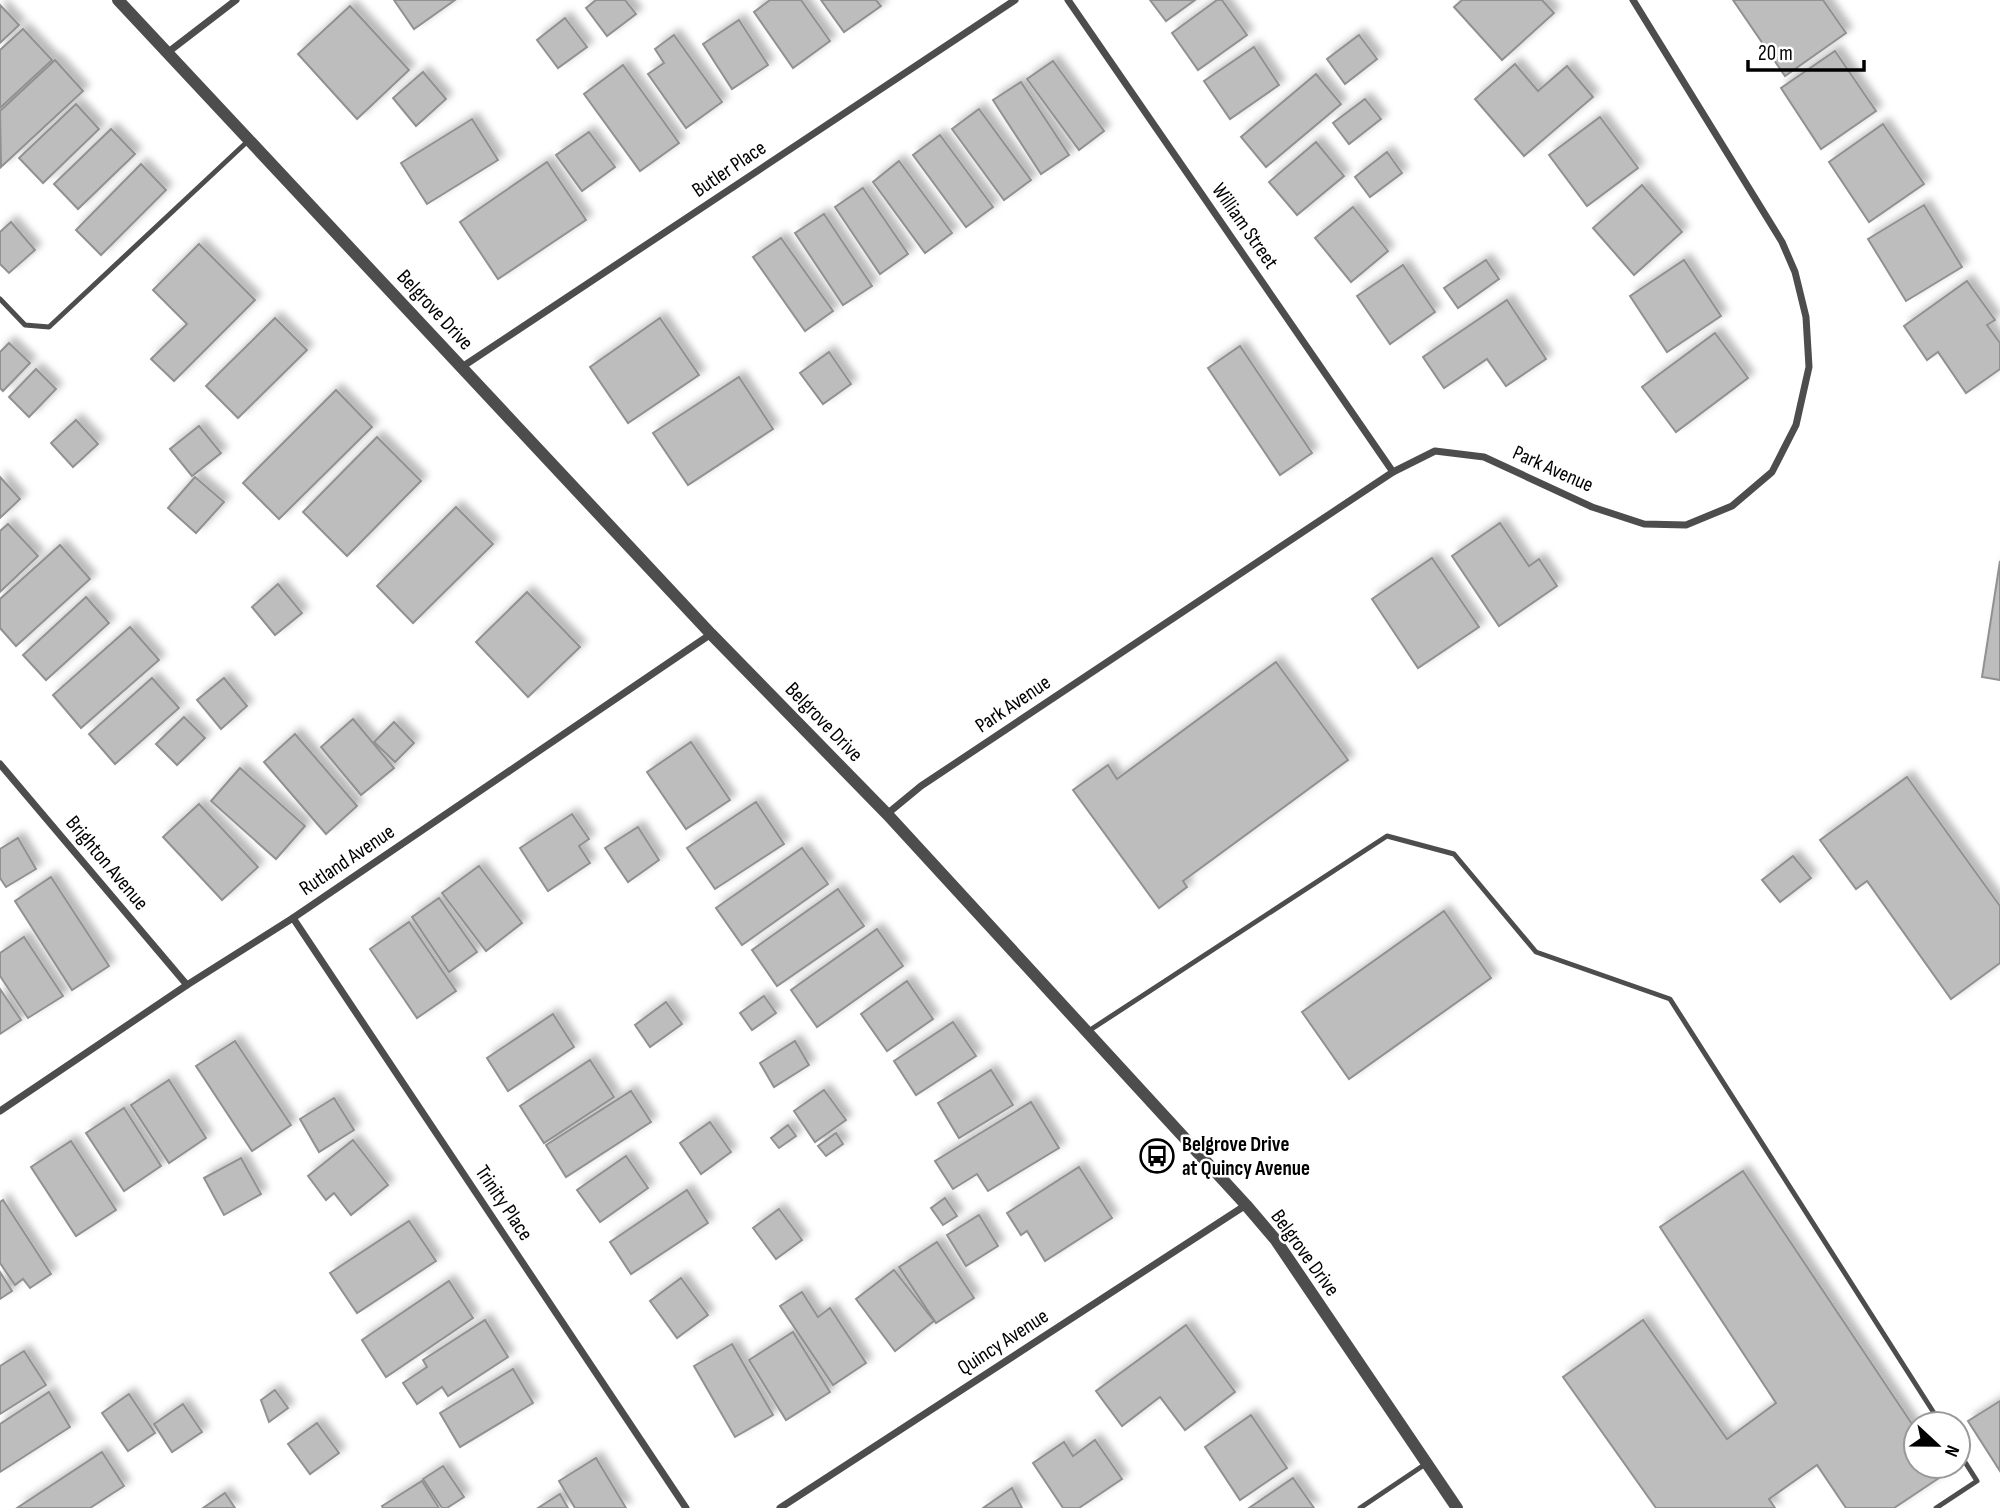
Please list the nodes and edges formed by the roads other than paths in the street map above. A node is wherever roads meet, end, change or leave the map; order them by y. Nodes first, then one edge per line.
1 (118, 0) edge
2 (236, 0) edge
3 (1015, 0) edge
4 (1068, 0) edge
5 (1633, 0) edge
6 (167, 52) junction
7 (250, 141) junction
8 (0, 299) edge
9 (462, 367) junction
10 (1393, 472) junction
11 (711, 634) junction
12 (0, 764) edge
13 (887, 814) junction
14 (293, 918) junction
15 (187, 985) junction
16 (1087, 1032) junction
17 (0, 1111) edge
18 (1246, 1205) junction
19 (1932, 1410) edge
20 (1427, 1463) junction
21 (1972, 1473) edge
22 (686, 1508) edge
23 (780, 1508) edge
24 (1360, 1508) edge
25 (1457, 1508) edge
26 (1936, 1508) edge

1 - 6 street, Belgrove Drive
2 - 6 street
3 - 9 street, Butler Place
4 - 10 street, William Street
5 - 10 street, Park Avenue
6 - 7 street, Belgrove Drive
7 - 8 lane
7 - 9 street, Belgrove Drive
9 - 11 street, Belgrove Drive
10 - 13 street, Park Avenue
11 - 13 street, Belgrove Drive
11 - 14 street, Rutland Avenue
12 - 15 street, Brighton Avenue
13 - 16 street, Belgrove Drive
14 - 15 street, Rutland Avenue
14 - 22 street, Trinity Place
15 - 17 street, Rutland Avenue
16 - 18 street, Belgrove Drive
16 - 19 lane
18 - 20 street, Belgrove Drive
18 - 23 street, Quincy Avenue
20 - 24 lane
20 - 25 street, Belgrove Drive
21 - 26 lane

